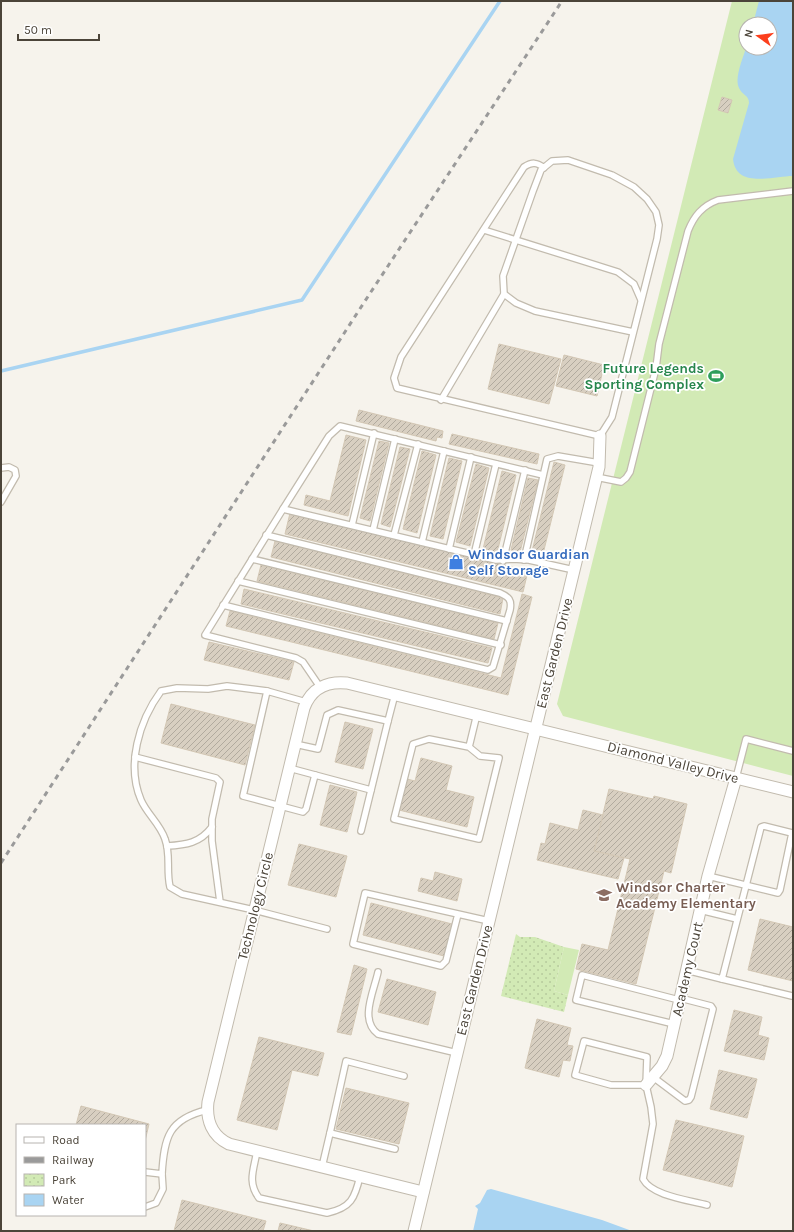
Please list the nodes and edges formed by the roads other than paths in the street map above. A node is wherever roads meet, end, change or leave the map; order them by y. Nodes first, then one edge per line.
1 (544, 168) junction
2 (793, 191) edge
3 (484, 230) junction
4 (516, 239) junction
5 (504, 294) junction
6 (641, 300) junction
7 (633, 332) junction
8 (441, 400) junction
9 (374, 433) junction
10 (600, 436) junction
11 (395, 438) junction
12 (418, 444) junction
13 (444, 451) junction
14 (471, 457) junction
15 (599, 463) junction
16 (496, 464) junction
17 (1, 468) edge
18 (525, 470) junction
19 (543, 475) junction
20 (596, 477) junction
21 (1, 502) edge
22 (283, 510) junction
23 (352, 525) junction
24 (373, 530) junction
25 (266, 535) junction
26 (394, 535) junction
27 (422, 542) junction
28 (449, 549) junction
29 (474, 554) junction
30 (252, 559) junction
31 (524, 560) junction
32 (503, 561) junction
33 (574, 570) junction
34 (238, 581) junction
35 (223, 605) junction
36 (507, 621) junction
37 (501, 645) junction
38 (320, 687) junction
39 (267, 691) junction
40 (395, 694) junction
41 (306, 702) junction
42 (477, 714) junction
43 (388, 721) junction
44 (536, 728) junction
45 (553, 733) joint
46 (295, 744) junction
47 (469, 747) junction
48 (793, 751) edge
49 (135, 757) junction
50 (289, 768) junction
51 (314, 775) junction
52 (736, 778) junction
53 (371, 790) junction
54 (793, 792) edge
55 (280, 806) junction
56 (212, 826) junction
57 (361, 831) dead end
58 (167, 846) junction
59 (708, 876) junction
60 (746, 885) junction
61 (220, 902) junction
62 (254, 910) junction
63 (700, 910) junction
64 (458, 914) junction
65 (737, 919) junction
66 (488, 921) junction
67 (327, 929) dead end
68 (686, 970) junction
69 (378, 972) dead end
70 (722, 979) junction
71 (792, 996) dead end
72 (679, 999) junction
73 (674, 1024) junction
74 (456, 1052) junction
75 (404, 1076) dead end
76 (649, 1081) junction
77 (207, 1110) junction
78 (330, 1133) junction
79 (395, 1149) dead end
80 (257, 1151) junction
81 (322, 1167) junction
82 (146, 1172) edge
83 (162, 1174) junction
84 (360, 1176) junction
85 (423, 1192) junction
86 (707, 1205) dead end
87 (146, 1206) edge
88 (414, 1231) edge

1 - 3 lane
1 - 4 lane
1 - 6 lane
2 - 20 lane
3 - 4 lane
3 - 8 lane
4 - 5 lane
4 - 6 lane
5 - 7 lane
5 - 8 lane
6 - 7 lane
7 - 10 lane
8 - 10 lane
9 - 11 lane
9 - 22 lane
9 - 23 lane
10 - 15 street, East Garden Drive
11 - 12 lane
11 - 24 lane
12 - 13 lane
12 - 26 lane
13 - 14 lane
13 - 27 lane
14 - 16 lane
14 - 28 lane
15 - 19 lane
15 - 20 street, East Garden Drive
16 - 18 lane
16 - 29 lane
17 - 21 lane
18 - 19 lane
18 - 32 lane
19 - 31 lane
20 - 33 street, East Garden Drive
22 - 23 lane
22 - 25 lane
23 - 24 lane
24 - 26 lane
25 - 30 lane
25 - 36 lane
26 - 27 lane
27 - 28 lane
28 - 29 lane
29 - 32 lane
30 - 34 lane
30 - 36 lane
31 - 32 lane
31 - 33 lane
33 - 44 street, East Garden Drive
34 - 35 lane
34 - 37 lane
35 - 37 lane
35 - 38 lane
36 - 37 lane
38 - 40 street
38 - 41 street, Technology Circle
39 - 41 lane
39 - 49 lane
39 - 55 lane
40 - 42 street
40 - 43 lane
41 - 46 street, Technology Circle
42 - 44 street
42 - 47 lane
43 - 46 lane
43 - 53 lane
44 - 45 street, East Garden Drive
44 - 66 street, East Garden Drive
45 - 52 street, Diamond Valley Drive
46 - 50 street, Technology Circle
47 - 47 lane
48 - 52 lane
49 - 56 lane
49 - 58 lane
50 - 51 lane
50 - 55 street, Technology Circle
51 - 53 lane
51 - 55 lane
52 - 54 street, Diamond Valley Drive
52 - 59 street, Academy Court
53 - 57 lane
55 - 62 street, Technology Circle
56 - 58 lane
56 - 61 lane
58 - 61 lane
59 - 60 lane
59 - 63 street, Academy Court
60 - 60 lane
60 - 65 lane
61 - 62 lane
62 - 67 lane
62 - 77 street, Technology Circle
63 - 65 lane
63 - 68 street, Academy Court
64 - 64 lane
64 - 66 lane
65 - 70 lane
66 - 74 street, East Garden Drive
68 - 70 lane
68 - 72 street, Academy Court
69 - 74 lane
70 - 71 lane
72 - 73 street, Academy Court
72 - 73 lane
72 - 76 lane
73 - 76 street, Academy Court
74 - 85 street, East Garden Drive
75 - 78 lane
76 - 76 lane
76 - 86 lane
77 - 80 street
77 - 83 lane
78 - 79 lane
78 - 81 lane
80 - 81 street
80 - 84 lane
81 - 84 street
82 - 83 lane
83 - 87 lane
84 - 85 street
85 - 88 street, East Garden Drive

